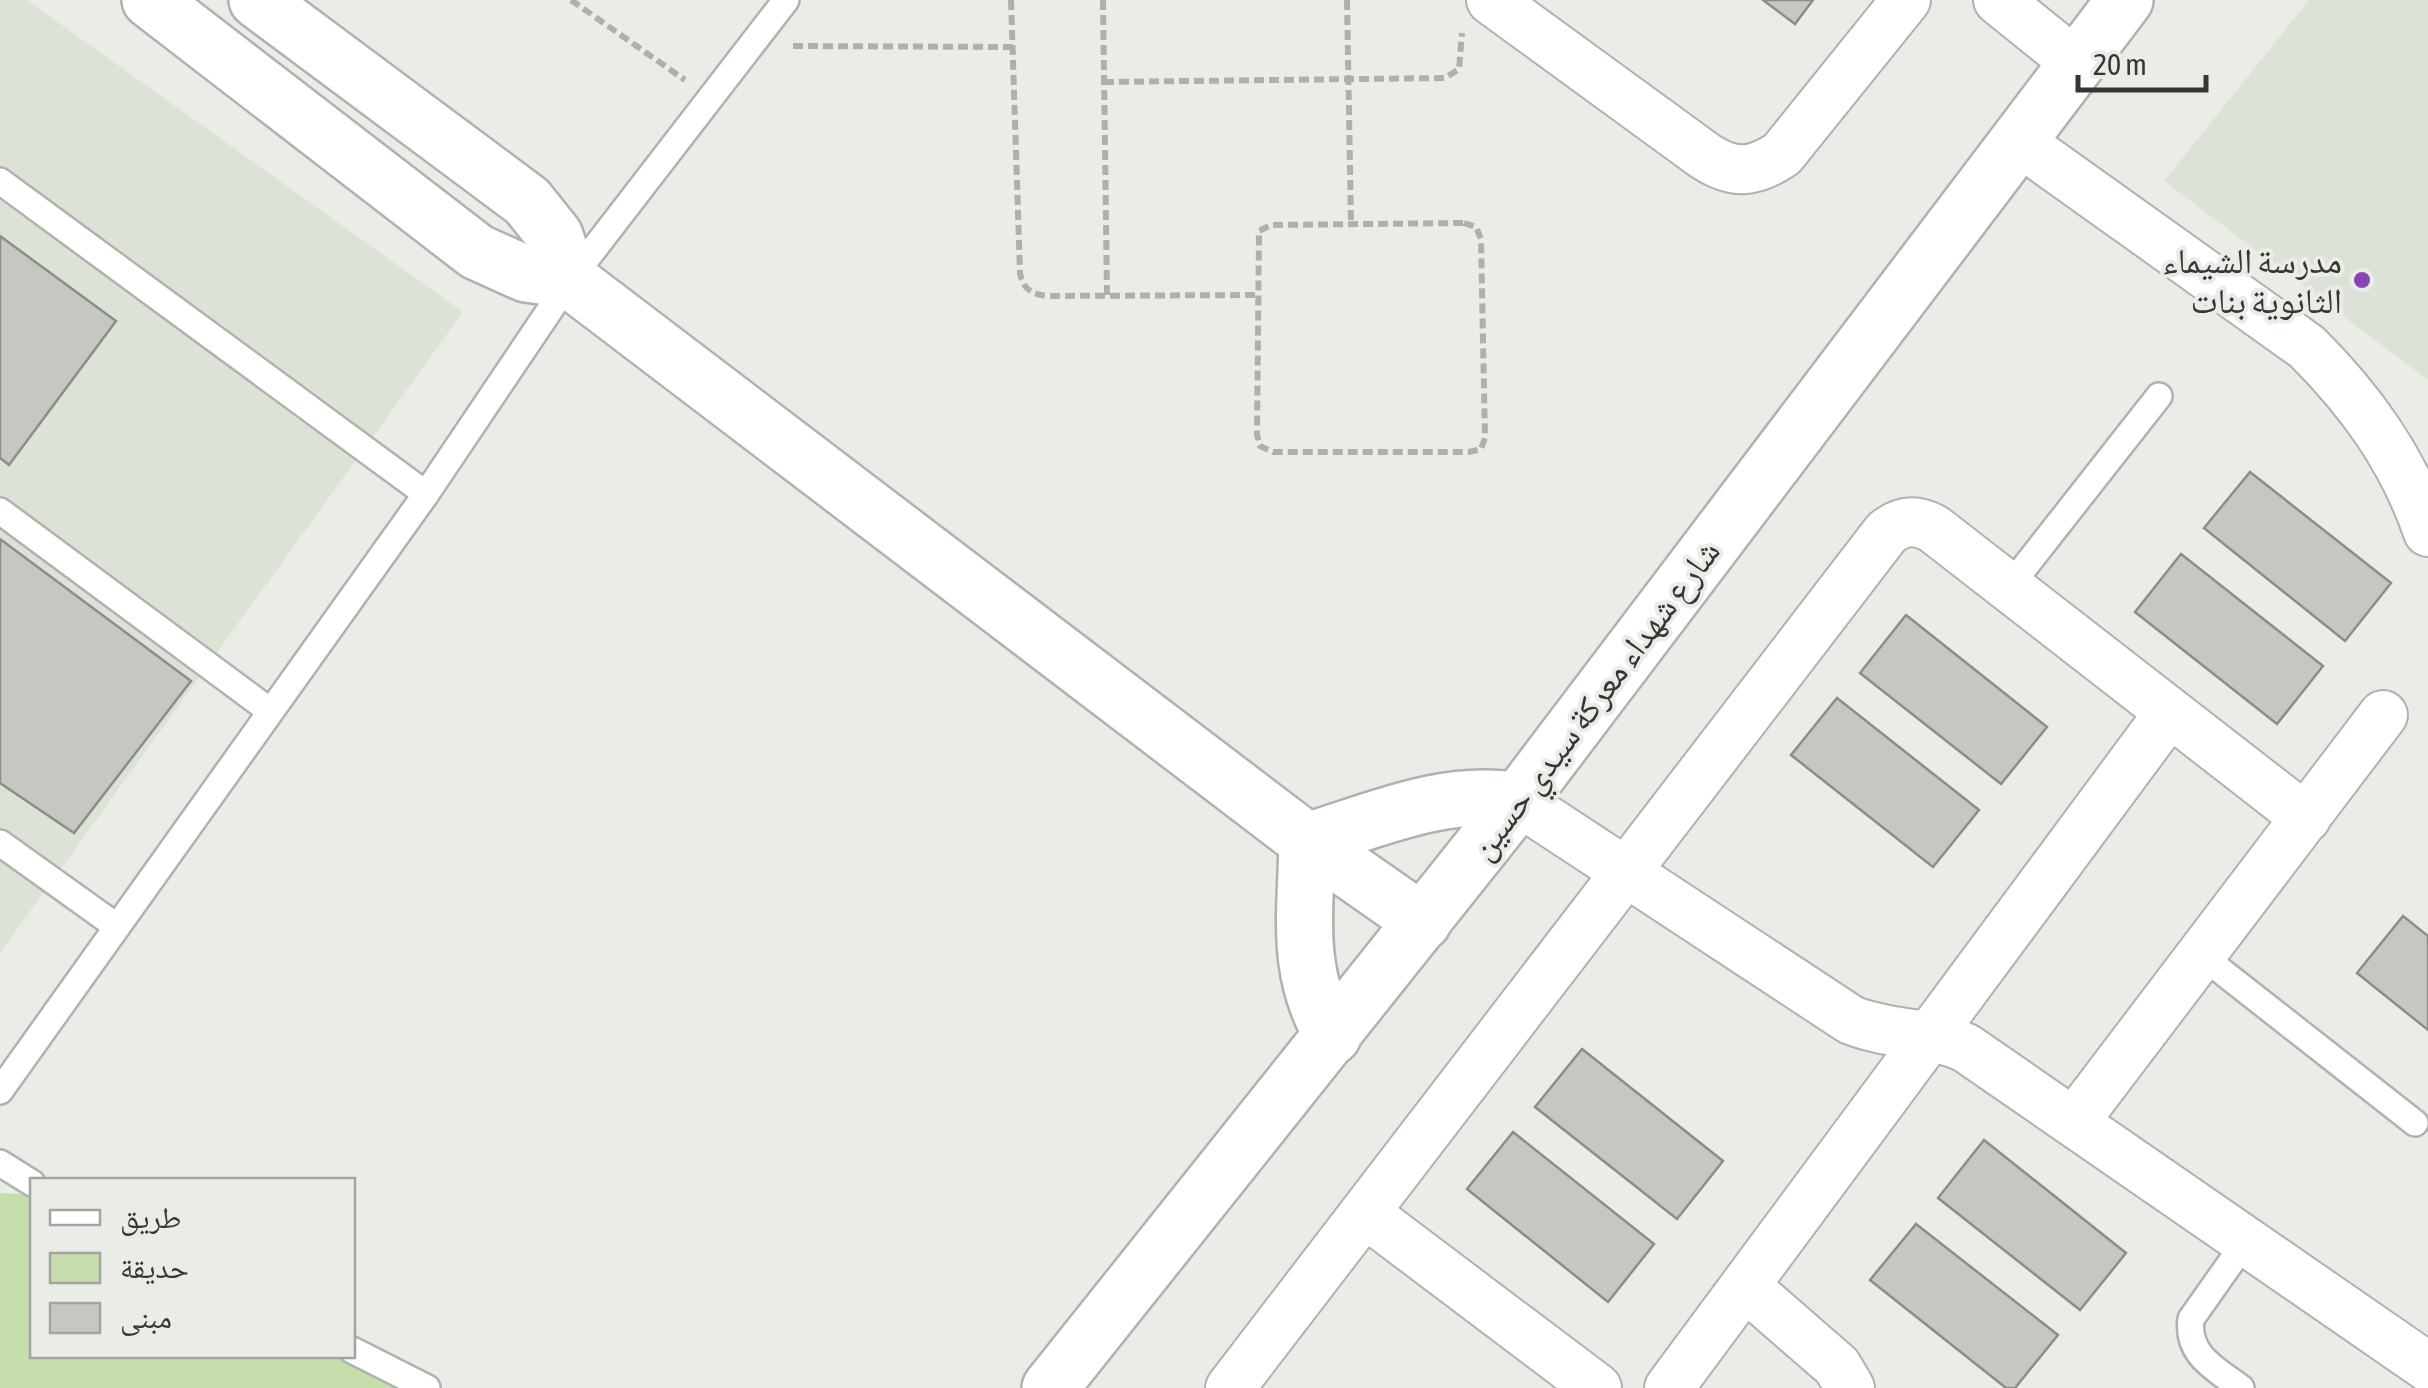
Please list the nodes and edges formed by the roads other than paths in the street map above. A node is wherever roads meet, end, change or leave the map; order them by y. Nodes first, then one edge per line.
1 (150, 0) edge
2 (257, 0) edge
3 (786, 0) edge
4 (1906, 0) edge
5 (1998, 0) edge
6 (2125, 0) edge
7 (1477, 8) edge
8 (2076, 63) junction
9 (2017, 140) junction
10 (0, 181) edge
11 (570, 280) junction
12 (2158, 396) dead end
13 (426, 494) junction
14 (0, 511) edge
15 (2428, 532) edge
16 (2008, 588) junction
17 (270, 711) junction
18 (2170, 712) junction
19 (2383, 715) dead end
20 (1518, 801) junction
21 (2306, 818) junction
22 (1307, 841) junction
23 (0, 843) edge
24 (1626, 872) junction
25 (1422, 922) junction
26 (116, 926) junction
27 (2201, 955) junction
28 (1333, 1036) junction
29 (1930, 1036) junction
30 (0, 1091) edge
31 (2074, 1122) junction
32 (2415, 1123) dead end
33 (0, 1162) edge
34 (30, 1182) edge
35 (1365, 1213) junction
36 (2246, 1241) junction
37 (1745, 1286) junction
38 (355, 1352) edge
39 (2425, 1358) edge
40 (427, 1388) edge
41 (1050, 1388) edge
42 (1230, 1388) edge
43 (1598, 1388) edge
44 (1669, 1388) edge
45 (1850, 1388) edge
46 (2241, 1388) edge

1 - 11 main road
2 - 11 main road
3 - 11 lane
4 - 7 street
5 - 8 street
6 - 8 main road, شارع شهداء معركة سيدي حسين
8 - 9 main road, شارع شهداء معركة سيدي حسين
9 - 15 street
9 - 20 main road, شارع شهداء معركة سيدي حسين
10 - 13 lane
11 - 13 lane
11 - 22 main road
12 - 16 lane
13 - 17 lane
14 - 17 lane
16 - 18 street
16 - 24 street
17 - 26 lane
18 - 21 street
18 - 29 street
19 - 21 street
20 - 22 main road
20 - 24 street
20 - 25 main road, شارع شهداء معركة سيدي حسين
21 - 27 street
22 - 25 main road
22 - 28 main road
23 - 26 lane
24 - 29 street
24 - 35 street
25 - 28 main road, شارع شهداء معركة سيدي حسين
26 - 30 lane
27 - 31 street
27 - 32 lane
28 - 41 main road, شارع شهداء معركة سيدي حسين
29 - 31 street
29 - 37 street
31 - 36 street
33 - 34 lane
35 - 42 street
35 - 43 street
36 - 39 street
36 - 46 lane
37 - 44 street
37 - 45 street
38 - 40 lane

